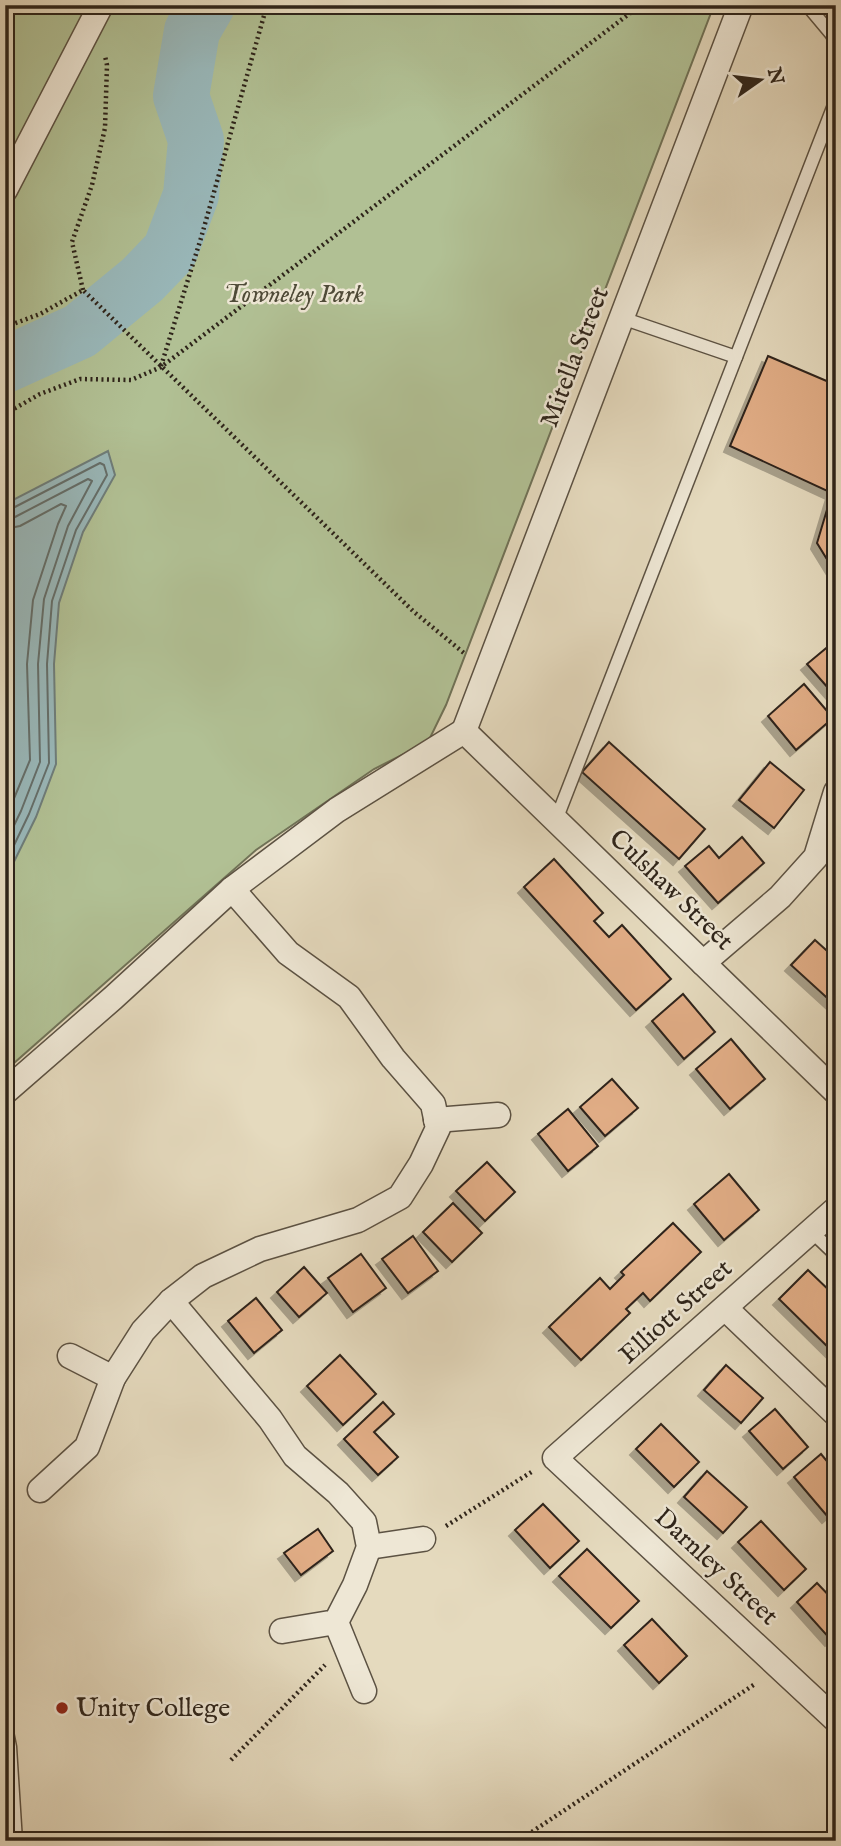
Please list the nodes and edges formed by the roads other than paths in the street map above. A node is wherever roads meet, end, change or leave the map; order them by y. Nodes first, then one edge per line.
1 (741, 5) edge
2 (807, 5) edge
3 (98, 11) edge
4 (834, 35) edge
5 (836, 59) edge
6 (836, 100) edge
7 (5, 190) edge
8 (622, 318) junction
9 (736, 357) junction
10 (464, 731) junction
11 (836, 792) edge
12 (556, 820) junction
13 (829, 838) edge
14 (232, 889) junction
15 (703, 963) junction
16 (5, 1091) edge
17 (836, 1092) edge
18 (498, 1115) dead end
19 (436, 1121) junction
20 (836, 1209) edge
21 (811, 1231) junction
22 (836, 1255) edge
23 (171, 1301) junction
24 (725, 1308) junction
25 (70, 1356) dead end
26 (113, 1378) junction
27 (836, 1414) edge
28 (555, 1458) joint
29 (40, 1490) dead end
30 (423, 1539) road end
31 (369, 1547) junction
32 (282, 1631) dead end
33 (341, 1633) junction
34 (365, 1691) dead end
35 (836, 1720) edge
36 (5, 1722) edge
37 (16, 1841) edge

1 - 8 street, Mitella Street
2 - 4 lane
3 - 7 street
4 - 5 lane
6 - 9 lane
8 - 9 lane
8 - 10 street, Mitella Street
9 - 12 lane
10 - 12 street, Culshaw Street
10 - 14 street
11 - 13 street
12 - 15 street, Culshaw Street
13 - 15 street
14 - 16 street
14 - 19 street
15 - 17 street, Culshaw Street
18 - 19 street
19 - 23 street
20 - 21 street, Elliott Street
21 - 22 lane
21 - 24 street, Elliott Street
23 - 26 street
23 - 31 street
24 - 27 street
24 - 28 street, Elliott Street
25 - 26 street
26 - 29 street
28 - 35 street, Darnley Street
30 - 31 street
31 - 33 street
32 - 33 street
33 - 34 street
36 - 37 lane

